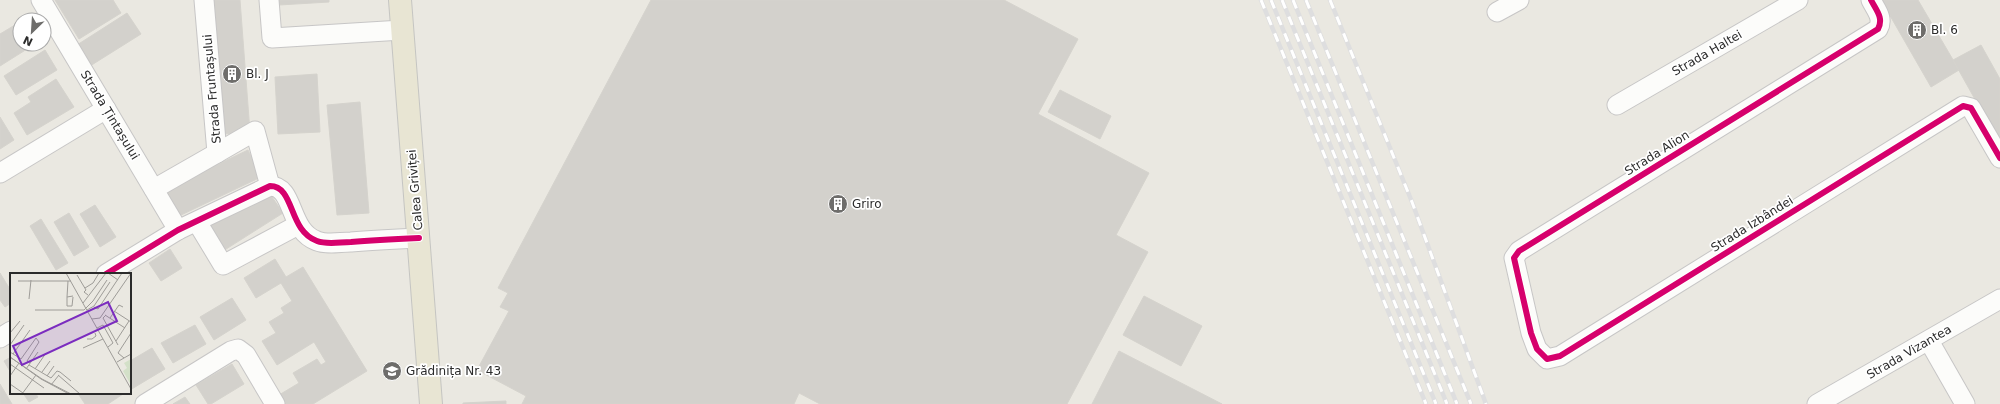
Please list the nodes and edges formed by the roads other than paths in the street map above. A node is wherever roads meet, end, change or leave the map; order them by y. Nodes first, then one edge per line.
1 (41, 0) edge
2 (204, 0) edge
3 (269, 0) edge
4 (400, 0) edge
5 (1519, 0) edge
6 (1798, 0) edge
7 (1871, 0) edge
8 (1497, 12) dead end
9 (402, 30) junction
10 (1617, 105) dead end
11 (106, 109) junction
12 (217, 153) junction
13 (2000, 158) edge
14 (0, 173) edge
15 (270, 186) junction
16 (154, 189) junction
17 (197, 222) junction
18 (298, 225) junction
19 (178, 230) junction
20 (419, 238) junction
21 (108, 273) edge
22 (2000, 299) edge
23 (10, 332) edge
24 (0, 338) edge
25 (1930, 341) junction
26 (1547, 358) joint
27 (145, 404) edge
28 (275, 404) edge
29 (431, 404) edge
30 (1817, 404) edge
31 (1965, 404) edge

1 - 11 street, Strada Țintașului
2 - 12 street, Strada Fruntașului
3 - 9 street
4 - 9 main road, Calea Griviței
5 - 8 street
6 - 10 street, Strada Haltei
7 - 26 street, Strada Alion
9 - 20 main road, Calea Griviței
11 - 14 street
11 - 16 street, Strada Țintașului
12 - 15 street
12 - 16 street, Strada Fruntașului
13 - 26 street, Strada Izbândei
15 - 17 street
15 - 18 street
16 - 19 street, Strada Țintașului
17 - 18 street
17 - 19 street
18 - 20 street
19 - 21 street
20 - 29 main road, Calea Griviței
22 - 25 street, Strada Vizantea
23 - 24 street
25 - 30 street, Strada Vizantea
25 - 31 street
27 - 28 street

